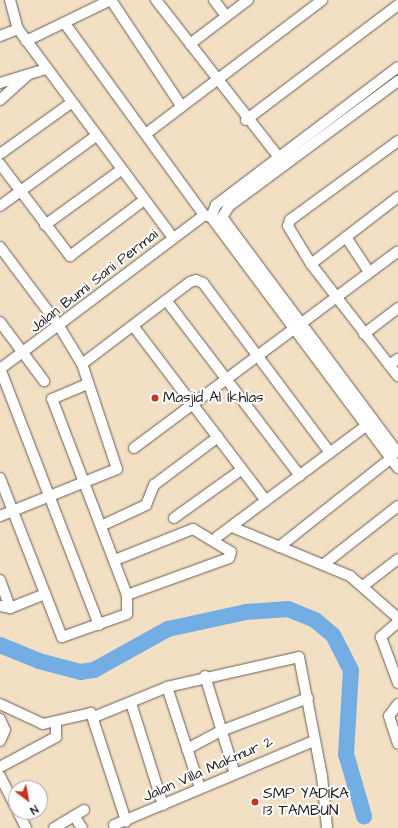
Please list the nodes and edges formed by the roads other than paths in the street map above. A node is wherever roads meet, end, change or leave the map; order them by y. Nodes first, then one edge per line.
1 (10, 0) edge
2 (111, 0) edge
3 (156, 0) edge
4 (214, 0) edge
5 (248, 0) edge
6 (322, 0) edge
7 (398, 0) edge
8 (398, 5) edge
9 (226, 16) junction
10 (66, 24) junction
11 (18, 29) junction
12 (0, 36) edge
13 (26, 41) junction
14 (190, 44) junction
15 (398, 67) edge
16 (46, 69) junction
17 (30, 74) junction
18 (398, 81) edge
19 (217, 82) junction
20 (0, 83) edge
21 (0, 100) edge
22 (71, 103) junction
23 (182, 107) junction
24 (246, 120) junction
25 (147, 133) junction
26 (96, 136) junction
27 (398, 141) edge
28 (0, 154) edge
29 (281, 161) junction
30 (0, 164) edge
31 (120, 170) junction
32 (20, 191) junction
33 (398, 197) edge
34 (144, 200) junction
35 (0, 206) edge
36 (208, 216) junction
37 (222, 217) junction
38 (45, 225) junction
39 (346, 237) junction
40 (173, 238) junction
41 (0, 247) edge
42 (398, 251) edge
43 (311, 264) junction
44 (369, 272) junction
45 (336, 298) junction
46 (166, 300) junction
47 (398, 308) edge
48 (0, 322) edge
49 (301, 324) junction
50 (59, 326) junction
51 (134, 327) junction
52 (293, 330) junction
53 (364, 334) junction
54 (24, 354) junction
55 (257, 357) junction
56 (398, 358) edge
57 (82, 364) junction
58 (389, 365) junction
59 (0, 369) edge
60 (398, 376) edge
61 (226, 380) junction
62 (44, 381) dead end
63 (87, 384) junction
64 (193, 405) junction
65 (366, 426) junction
66 (218, 437) junction
67 (134, 448) dead end
68 (330, 453) junction
69 (394, 456) edge
70 (398, 468) edge
71 (241, 470) junction
72 (300, 476) junction
73 (0, 478) edge
74 (84, 482) junction
75 (49, 496) junction
76 (266, 501) junction
77 (398, 506) edge
78 (12, 509) junction
79 (0, 516) edge
80 (174, 518) dead end
81 (101, 526) junction
82 (232, 527) junction
83 (217, 537) dead end
84 (279, 547) junction
85 (398, 559) edge
86 (115, 560) junction
87 (324, 564) junction
88 (0, 580) edge
89 (364, 586) junction
90 (45, 594) junction
91 (127, 595) junction
92 (0, 606) edge
93 (10, 608) junction
94 (397, 617) edge
95 (99, 625) junction
96 (206, 676) junction
97 (398, 683) edge
98 (166, 687) junction
99 (308, 698) junction
100 (132, 703) junction
101 (398, 704) edge
102 (4, 706) edge
103 (94, 717) junction
104 (0, 718) edge
105 (56, 724) junction
106 (221, 731) junction
107 (0, 741) edge
108 (314, 741) junction
109 (398, 744) edge
110 (187, 749) junction
111 (0, 767) edge
112 (234, 771) junction
113 (0, 776) edge
114 (200, 788) junction
115 (8, 792) edge
116 (163, 805) junction
117 (84, 810) dead end
118 (74, 816) junction
119 (126, 821) junction
120 (114, 825) dead end
121 (54, 828) edge
122 (82, 828) edge
123 (327, 828) edge

1 - 11 street
2 - 10 street
2 - 23 street
3 - 14 street
4 - 9 street
5 - 9 street
6 - 19 street
7 - 8 street
8 - 24 street
9 - 14 street
10 - 13 street
10 - 25 street
11 - 12 street
11 - 13 street
13 - 16 street
14 - 19 street
15 - 29 street, Jalan Bumi Sani Permai
16 - 17 street
16 - 22 street
17 - 20 street
17 - 21 street
18 - 29 street
19 - 23 street
19 - 24 street
22 - 26 street
22 - 28 street
23 - 25 street
24 - 29 street
25 - 36 street
26 - 31 street
26 - 32 street
27 - 43 street
29 - 36 street, Jalan Bumi Sani Permai
29 - 37 street
30 - 32 street
31 - 34 street
31 - 38 street
32 - 35 street
32 - 38 street
33 - 39 street
34 - 38 street
34 - 40 street
36 - 37 street
36 - 40 street, Jalan Bumi Sani Permai
36 - 52 street
37 - 49 street
39 - 43 street
39 - 44 street
40 - 50 street, Jalan Bumi Sani Permai
41 - 50 street
42 - 44 street
43 - 45 street
44 - 45 street
45 - 49 street
45 - 53 street
46 - 51 street
46 - 55 street
46 - 61 street
47 - 53 street
48 - 54 street
49 - 52 street
49 - 69 street
50 - 54 street, Jalan Bumi Sani Permai
50 - 57 street
51 - 57 street
51 - 64 street
52 - 55 street
52 - 65 street
53 - 58 street
54 - 59 street, Jalan Bumi Sani Permai
54 - 62 street
55 - 61 street
55 - 68 street
56 - 58 street
57 - 63 street
58 - 60 street
59 - 75 street
61 - 64 street
61 - 72 street
63 - 74 street
63 - 74 street
64 - 66 street
64 - 67 street
65 - 68 street
65 - 69 street
66 - 71 street
66 - 81 street
68 - 72 street
69 - 70 street
69 - 84 street
71 - 76 street
71 - 80 street
72 - 76 street
73 - 78 street
74 - 75 street
74 - 81 street
75 - 78 street
75 - 95 street
76 - 82 street
77 - 87 street
78 - 79 street
78 - 90 street
81 - 86 street
82 - 83 street
82 - 84 street
84 - 87 street
85 - 89 street
86 - 91 street
86 - 91 street
87 - 89 street
88 - 93 street
89 - 94 street
90 - 93 street
90 - 95 street
91 - 95 street
92 - 93 street
94 - 97 street
96 - 98 street
96 - 99 street
96 - 106 street
98 - 100 street
98 - 110 street
99 - 106 street
99 - 108 street
100 - 103 street
100 - 116 street
101 - 109 street
102 - 104 street
102 - 105 street
103 - 105 street
103 - 119 street
104 - 107 street
105 - 111 street
106 - 110 street
106 - 112 street
108 - 112 street, Jalan Villa Makmur 2
108 - 123 street
110 - 114 street
112 - 114 street, Jalan Villa Makmur 2
113 - 115 street
114 - 116 street, Jalan Villa Makmur 2
116 - 119 street, Jalan Villa Makmur 2
117 - 118 street
118 - 121 street
118 - 122 street
119 - 120 street, Jalan Villa Makmur 2

